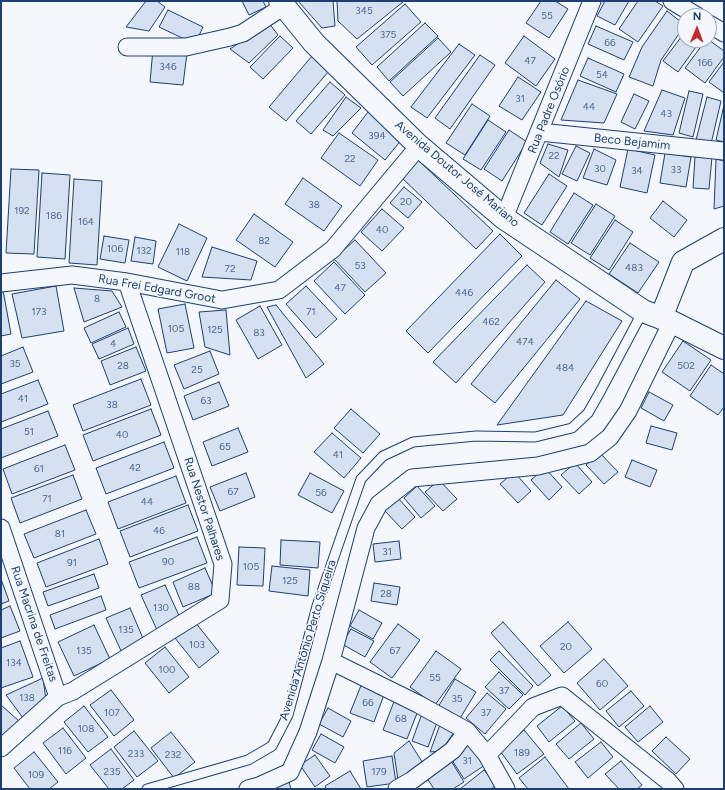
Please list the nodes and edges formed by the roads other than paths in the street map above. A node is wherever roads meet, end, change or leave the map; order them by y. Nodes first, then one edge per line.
1 (592, 1) edge
2 (672, 1) edge
3 (282, 4) edge
4 (684, 8) edge
5 (127, 47) dead end
6 (540, 132) junction
7 (419, 146) junction
8 (724, 151) edge
9 (504, 218) junction
10 (724, 238) edge
11 (128, 282) junction
12 (1, 283) edge
13 (659, 317) junction
14 (724, 348) edge
15 (1, 528) edge
16 (331, 660) junction
17 (58, 697) junction
18 (466, 731) junction
19 (1, 748) edge
20 (487, 755) junction
21 (147, 789) edge
22 (248, 789) edge
23 (397, 789) edge
24 (506, 789) edge
25 (675, 789) edge

1 - 6 street, Rua Padre Osório
2 - 4 street
3 - 5 street
3 - 7 street, Avenida Doutor José Mariano
6 - 8 street, Beco Bejamim
6 - 9 street, Rua Padre Osório
7 - 9 street, Avenida Doutor José Mariano
7 - 11 street, Rua Frei Edgard Groot
9 - 13 street, Avenida Doutor José Mariano
10 - 13 street, Avenida Antônio Perto Siqueira
11 - 12 street, Rua Frei Edgard Groot
11 - 17 street, Rua Nestor Palhares
13 - 14 street, Avenida Doutor José Mariano
13 - 16 street, Avenida Antônio Perto Siqueira
13 - 21 lane, Avenida Antônio Perto Siqueira
15 - 17 street, Rua Macrina de Freitas
16 - 18 street
16 - 22 street, Avenida Antônio Perto Siqueira
17 - 19 street, Rua Nestor Palhares
18 - 20 street
18 - 23 street
20 - 24 street
20 - 25 street

